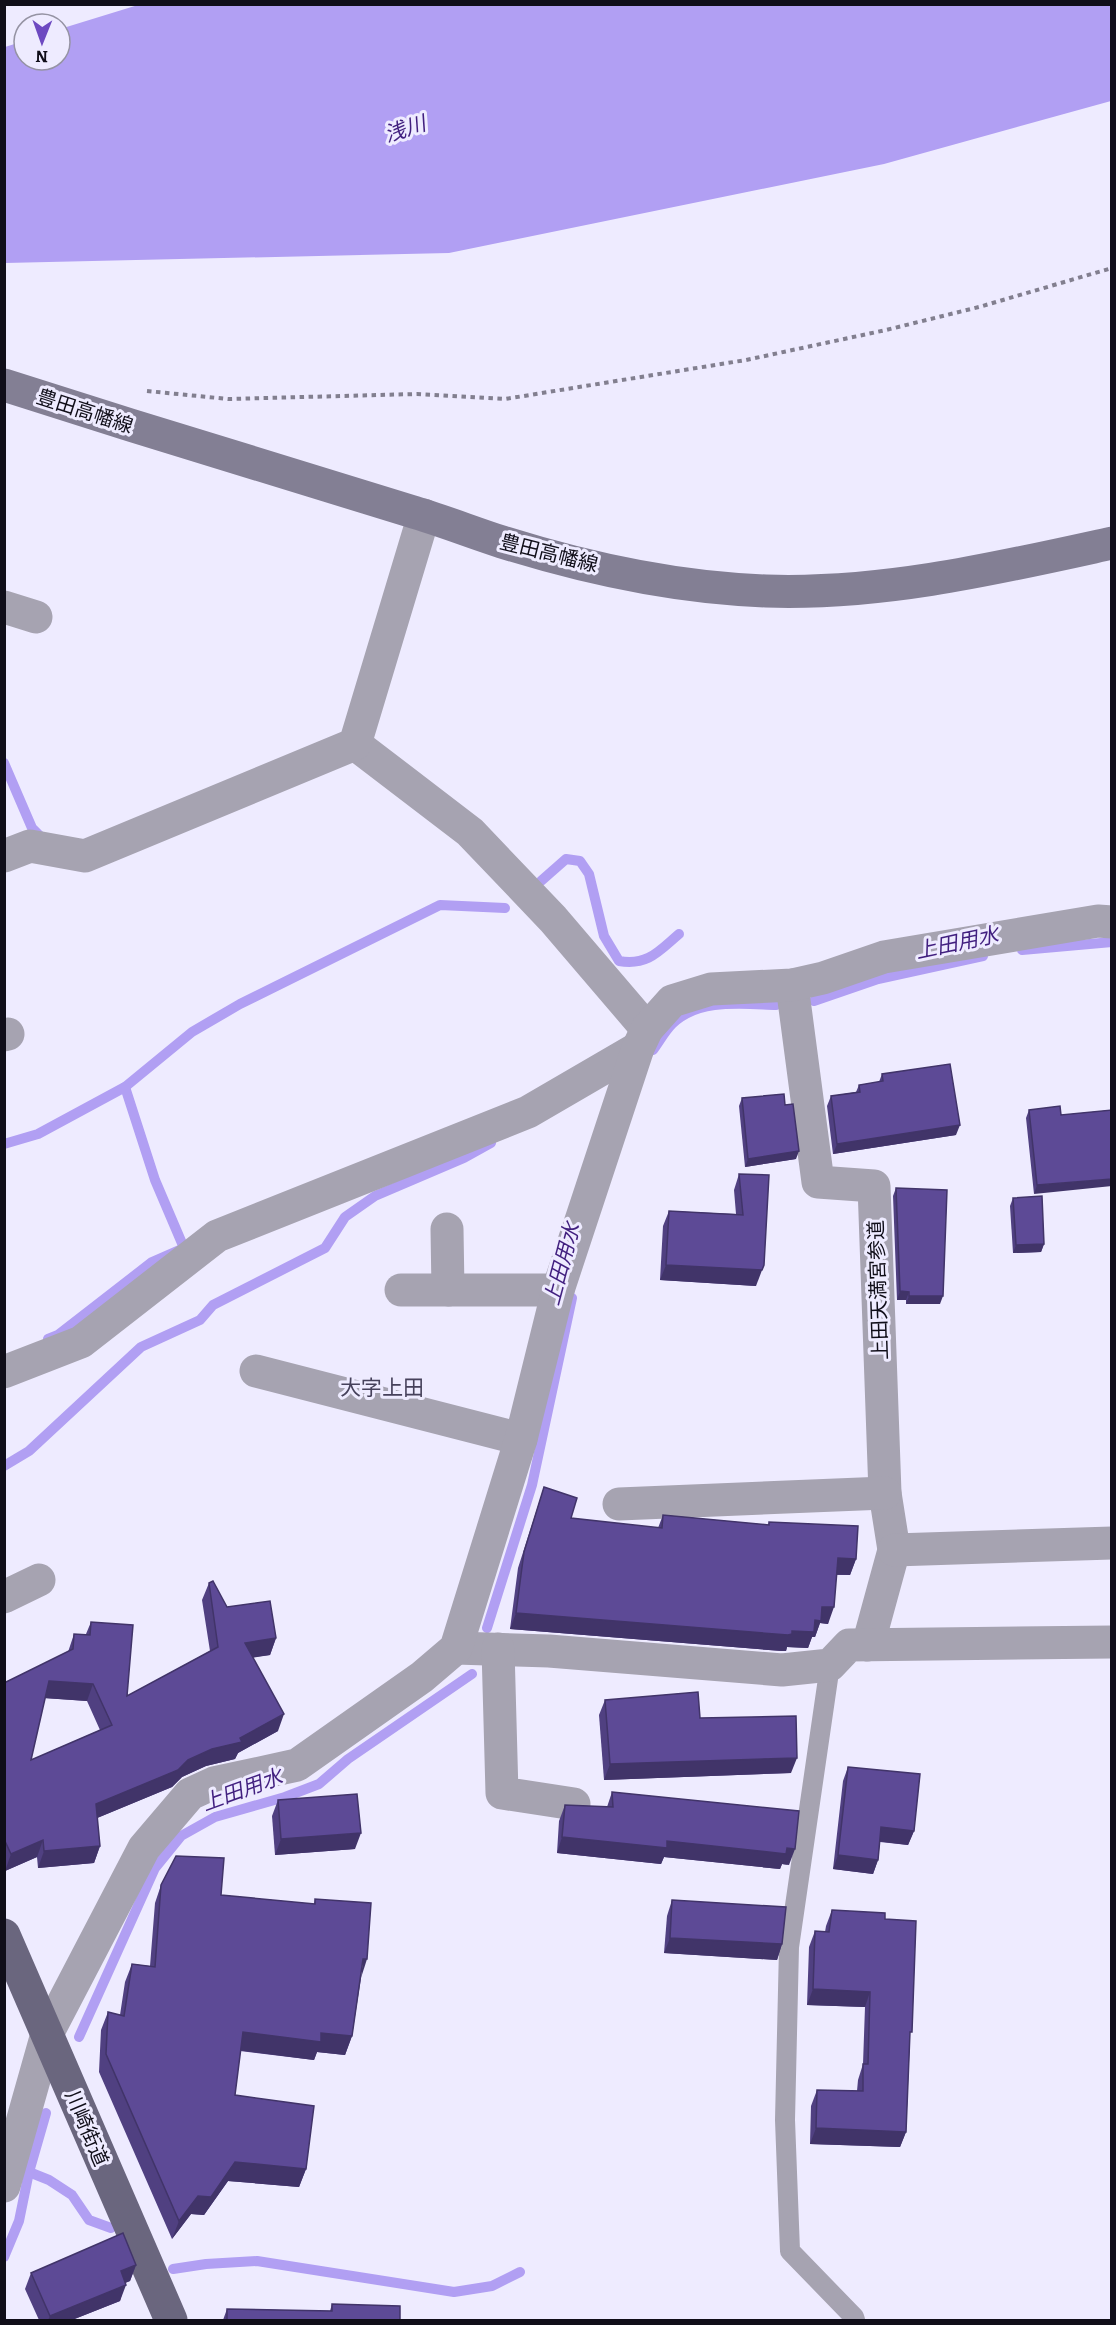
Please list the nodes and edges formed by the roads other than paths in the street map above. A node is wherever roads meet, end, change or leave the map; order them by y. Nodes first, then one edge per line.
1 (4, 385) edge
2 (424, 515) junction
3 (1112, 543) edge
4 (4, 608) edge
5 (36, 617) dead end
6 (355, 744) junction
7 (4, 856) edge
8 (1112, 921) edge
9 (792, 985) junction
10 (642, 1038) junction
11 (447, 1229) dead end
12 (401, 1290) dead end
13 (448, 1290) junction
14 (558, 1290) junction
15 (256, 1371) dead end
16 (4, 1372) edge
17 (521, 1439) junction
18 (885, 1493) junction
19 (619, 1504) dead end
20 (1112, 1543) edge
21 (894, 1550) junction
22 (39, 1580) dead end
23 (4, 1597) edge
24 (1112, 1642) edge
25 (868, 1645) junction
26 (456, 1648) junction
27 (498, 1649) junction
28 (830, 1665) junction
29 (574, 1804) edge
30 (4, 1935) edge
31 (47, 2034) junction
32 (4, 2186) edge
33 (171, 2320) edge
34 (855, 2320) edge

1 - 2 main road, 豊田高幡線
2 - 3 main road, 豊田高幡線
2 - 6 street
4 - 5 street
6 - 7 street
6 - 10 street
8 - 9 street
9 - 10 street
9 - 18 street, 上田天満宮参道
10 - 14 street
10 - 16 street
11 - 13 street
12 - 13 street
13 - 14 street
14 - 17 street
15 - 17 street
17 - 26 street
18 - 19 street
18 - 21 street, 上田天満宮参道
20 - 21 street
21 - 25 street, 上田天満宮参道
22 - 23 street
24 - 25 street
25 - 28 street
26 - 27 street
26 - 31 street
27 - 28 street
27 - 29 street
28 - 34 lane
30 - 31 main road, 川崎街道
31 - 32 street
31 - 33 main road, 川崎街道

